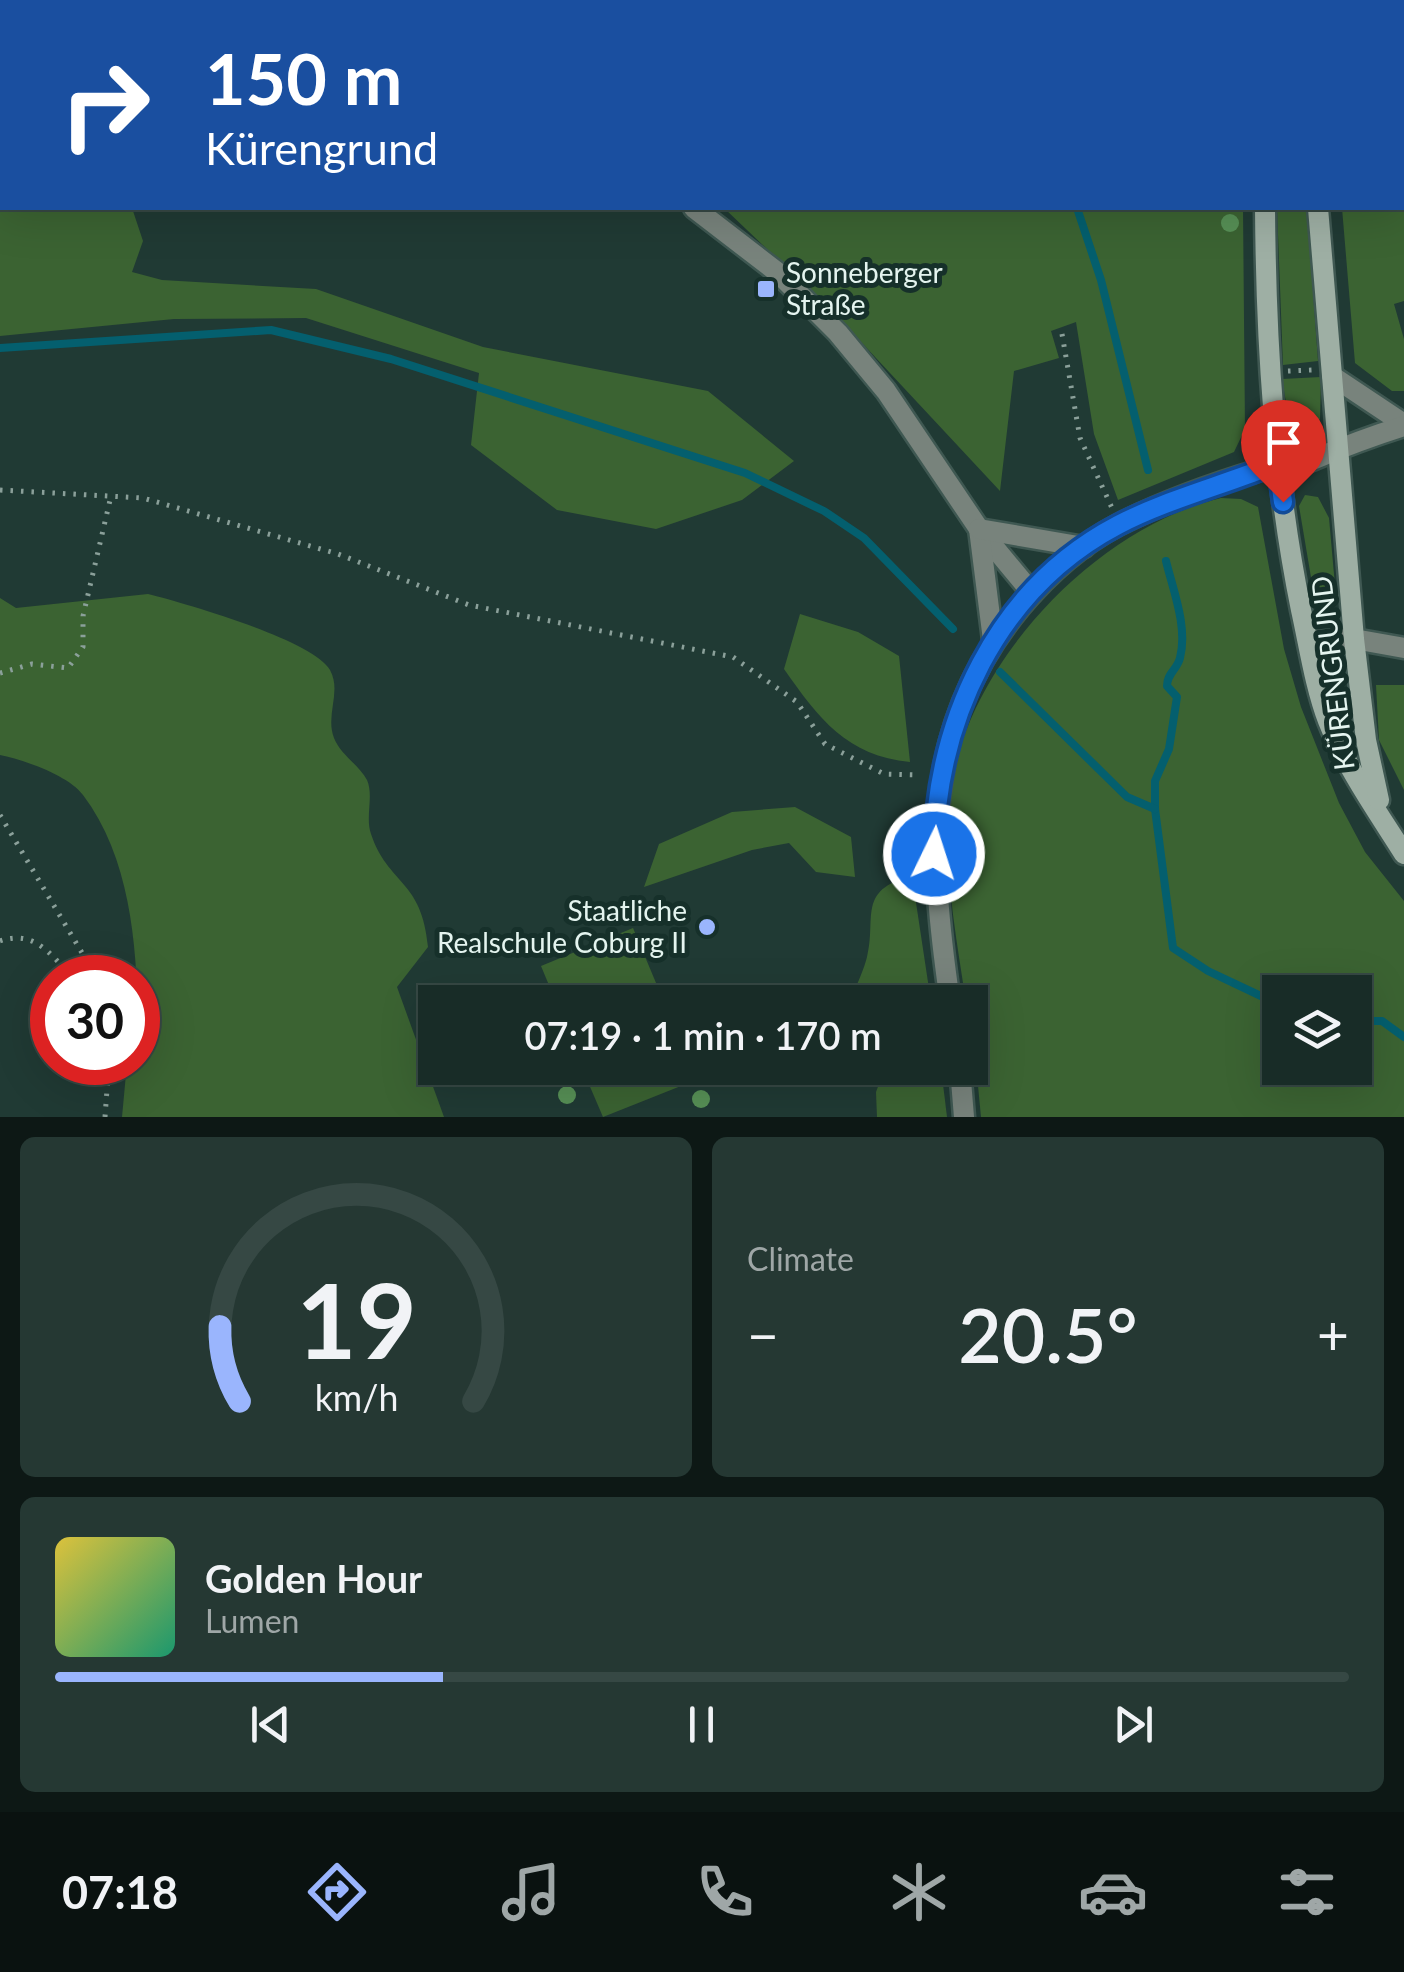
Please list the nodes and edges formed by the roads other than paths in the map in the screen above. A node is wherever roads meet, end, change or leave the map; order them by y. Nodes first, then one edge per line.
1 (697, 210) edge
2 (1265, 210) edge
3 (1318, 210) edge
4 (1332, 376) junction
5 (1404, 425) edge
6 (1337, 447) junction
7 (1278, 466) junction
8 (978, 529) junction
9 (1084, 546) junction
10 (1038, 586) junction
11 (1354, 638) junction
12 (993, 640) junction
13 (1308, 640) junction
14 (1404, 648) edge
15 (1389, 830) junction
16 (1404, 854) edge
17 (948, 985) edge
18 (961, 1085) edge
19 (964, 1117) edge

1 - 8 street
2 - 7 main road, KÜRENGRUND
3 - 4 main road, KÜRENGRUND
4 - 5 street
4 - 6 main road, KÜRENGRUND
5 - 6 street
6 - 7 street
6 - 11 main road, KÜRENGRUND
7 - 9 street
7 - 13 main road, KÜRENGRUND
8 - 9 street
8 - 10 street
8 - 12 street
9 - 10 street
10 - 12 street
11 - 13 street
11 - 14 street
11 - 15 main road, KÜRENGRUND
12 - 17 street
13 - 15 main road, KÜRENGRUND
15 - 16 main road, KÜRENGRUND
18 - 19 street

